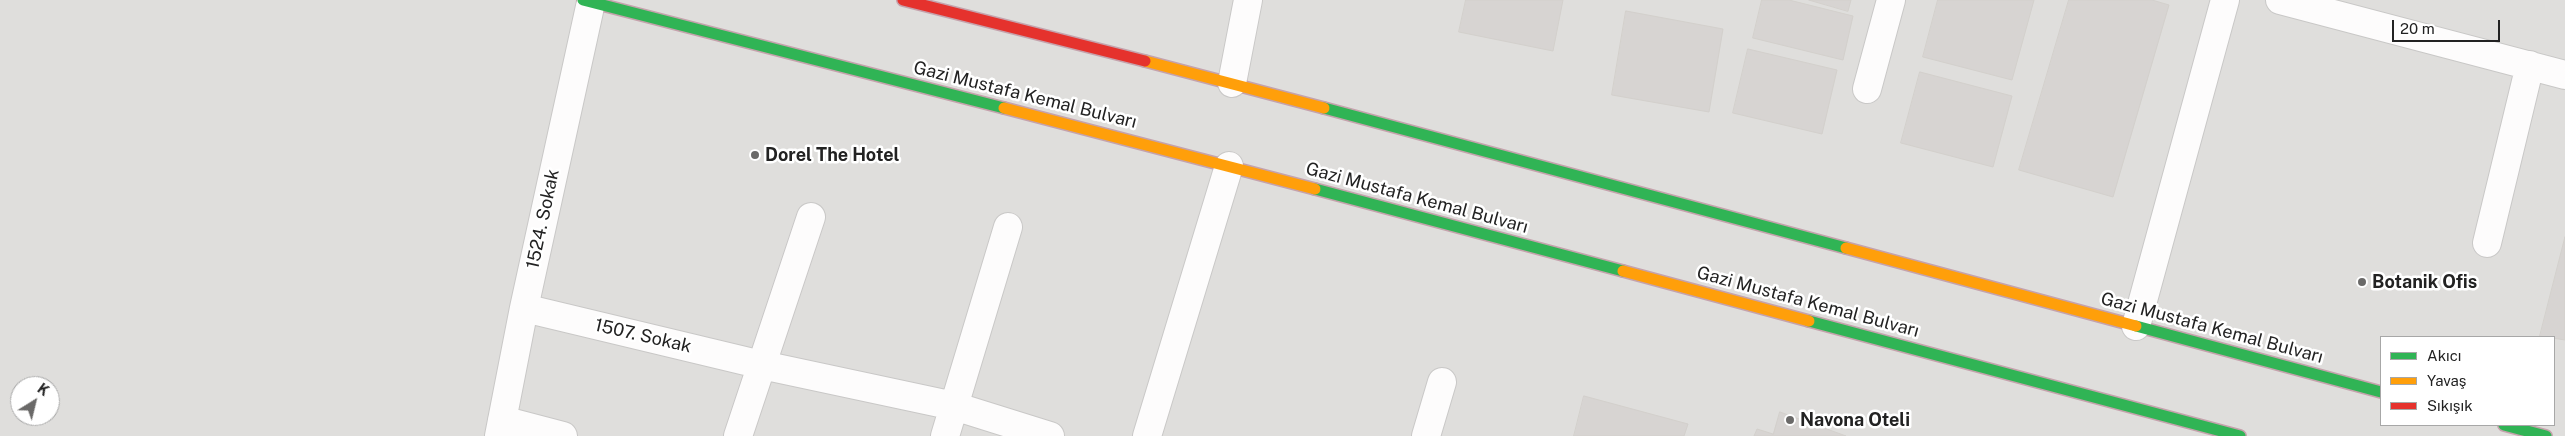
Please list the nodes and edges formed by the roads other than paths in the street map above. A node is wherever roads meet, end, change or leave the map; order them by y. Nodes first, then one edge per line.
1 (903, 0) edge
2 (1248, 0) edge
3 (1891, 0) edge
4 (2225, 0) edge
5 (2280, 0) edge
6 (587, 1) edge
7 (2530, 65) junction
8 (2565, 75) edge
9 (1232, 83) junction
10 (1867, 89) dead end
11 (1229, 166) junction
12 (811, 217) dead end
13 (1008, 227) dead end
14 (2487, 243) dead end
15 (524, 308) junction
16 (2136, 326) junction
17 (762, 365) junction
18 (1442, 382) dead end
19 (2380, 392) edge
20 (954, 406) junction
21 (2508, 426) edge
22 (501, 428) edge
23 (563, 436) edge
24 (738, 436) edge
25 (944, 436) edge
26 (1050, 436) edge
27 (1147, 436) edge
28 (1426, 436) edge
29 (2240, 436) edge
30 (2546, 436) edge

1 - 9 highway, Gazi Mustafa Kemal Bulvarı
2 - 9 street
3 - 10 street
4 - 16 street
5 - 7 street
6 - 11 highway, Gazi Mustafa Kemal Bulvarı
6 - 15 street, 1524. Sokak
7 - 8 street
7 - 14 street
9 - 16 highway, Gazi Mustafa Kemal Bulvarı
11 - 27 street
11 - 29 highway, Gazi Mustafa Kemal Bulvarı
12 - 17 street
13 - 20 street
15 - 17 street, 1507. Sokak
15 - 22 street, 1524. Sokak
16 - 19 highway, Gazi Mustafa Kemal Bulvarı
17 - 20 street, 1507. Sokak
17 - 24 street
18 - 28 street
20 - 25 street
20 - 26 street, 1507. Sokak
21 - 30 highway
22 - 23 street

